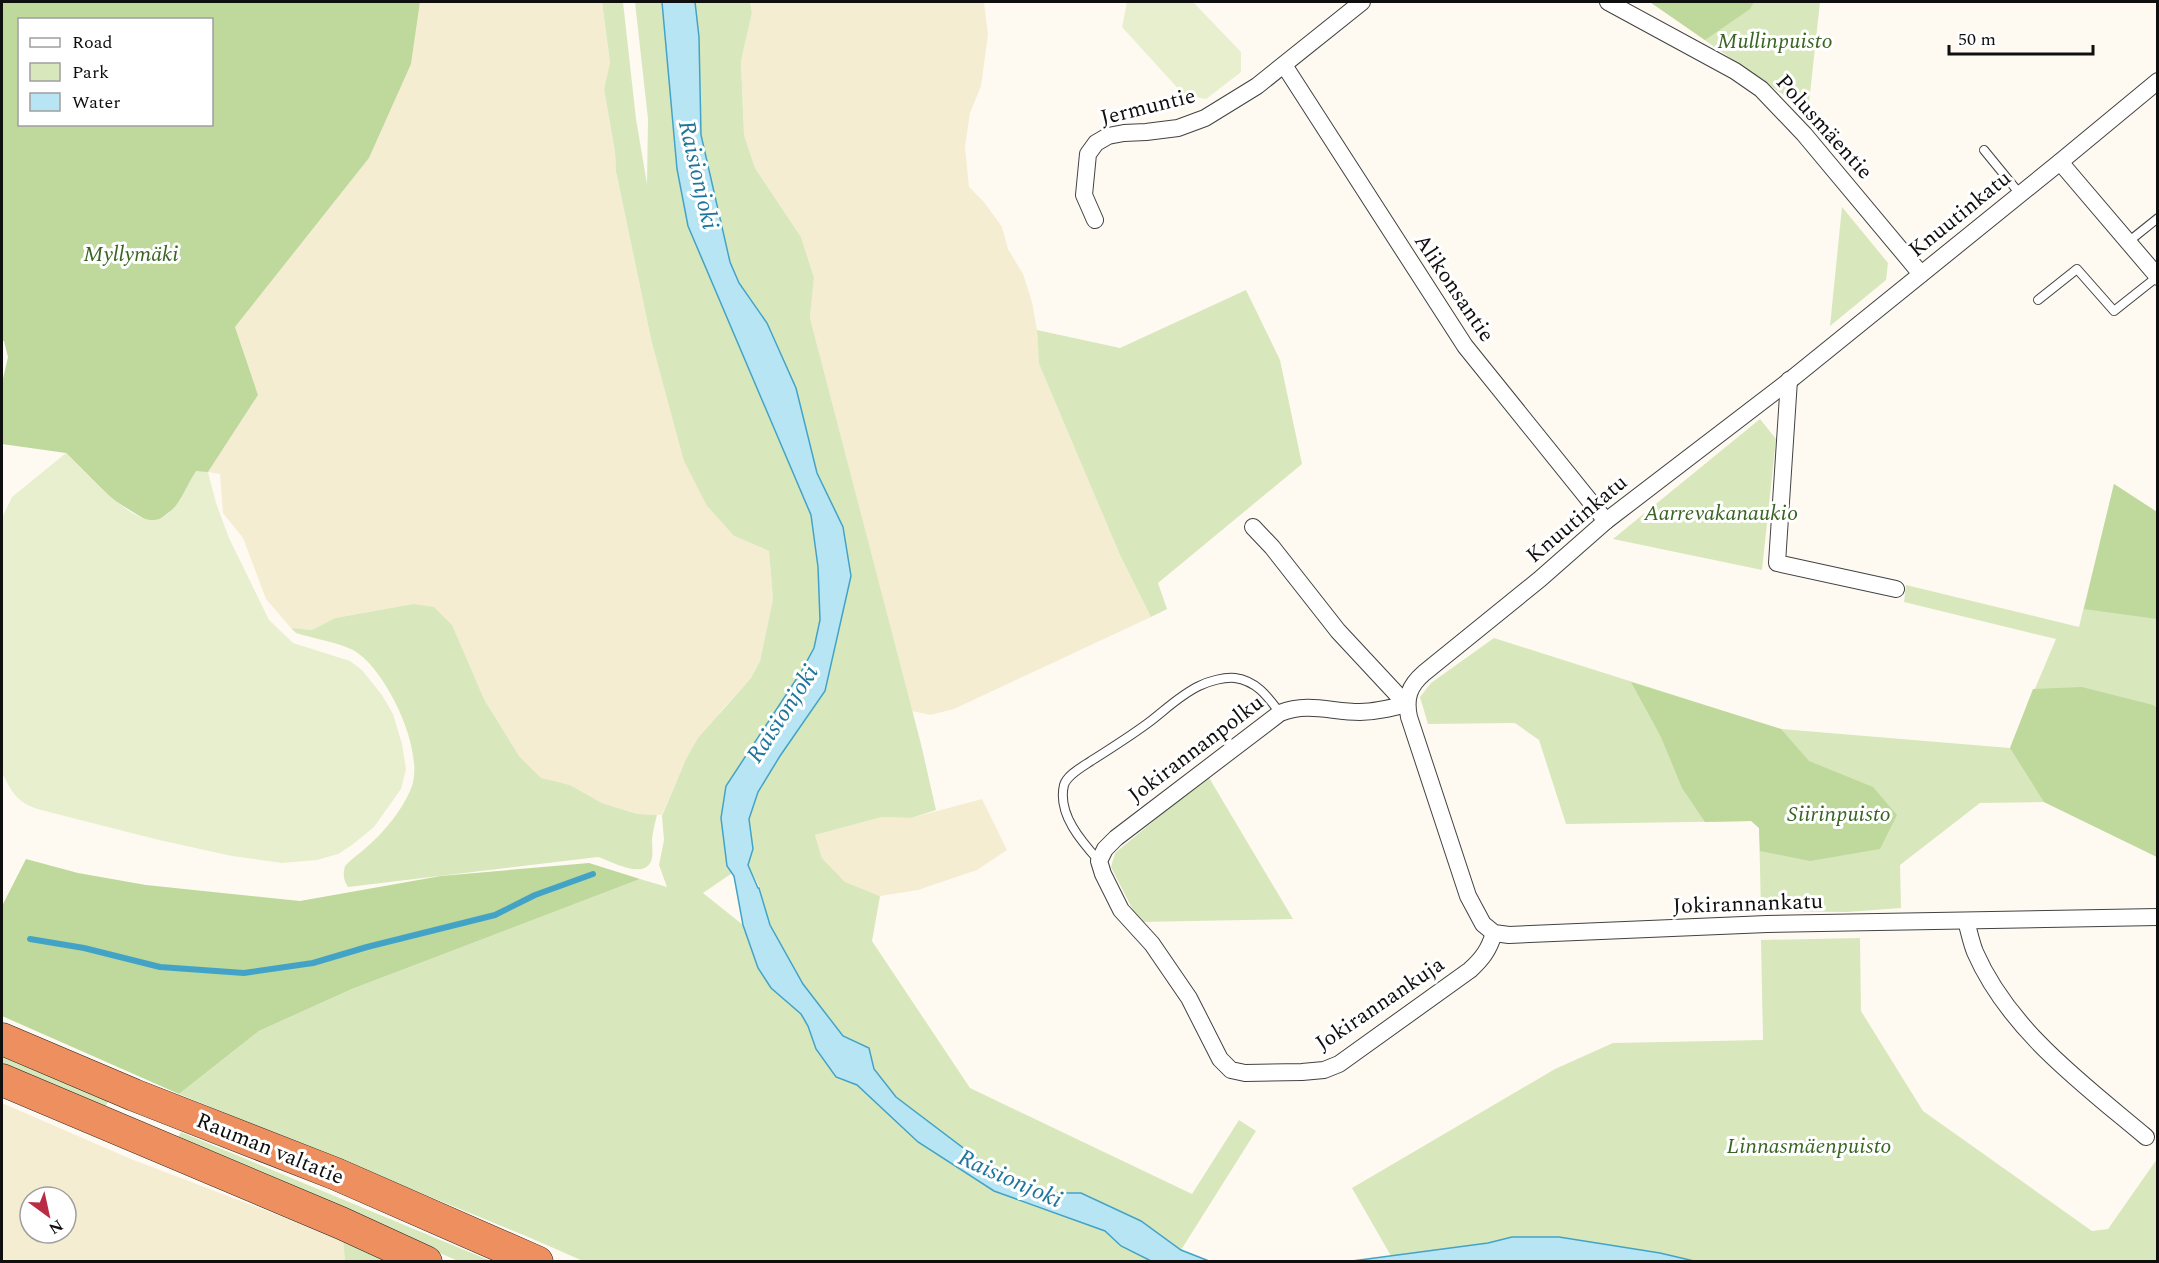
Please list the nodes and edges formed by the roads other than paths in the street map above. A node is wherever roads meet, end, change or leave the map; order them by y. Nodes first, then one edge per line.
1 (1362, 2) edge
2 (1608, 2) edge
3 (1284, 65) junction
4 (2157, 81) edge
5 (1984, 150) dead end
6 (2060, 162) junction
7 (2020, 194) junction
8 (2157, 218) edge
9 (1095, 220) dead end
10 (2127, 242) junction
11 (1922, 274) junction
12 (2156, 274) edge
13 (2038, 300) dead end
14 (1789, 380) junction
15 (1606, 521) junction
16 (1253, 527) dead end
17 (1896, 589) dead end
18 (1406, 704) junction
19 (1280, 713) junction
20 (1099, 861) junction
21 (2157, 917) edge
22 (1966, 921) junction
23 (1494, 933) junction
24 (2, 1039) edge
25 (2, 1080) edge
26 (126, 1112) junction
27 (2146, 1137) dead end
28 (426, 1262) edge
29 (537, 1262) edge

1 - 3 street, Jermuntie
2 - 11 street, Polusmäentie
3 - 9 street, Jermuntie
3 - 15 street, Alikonsantie
4 - 6 street, Knuutinkatu
5 - 7 lane
6 - 7 street, Knuutinkatu
6 - 10 street
7 - 11 street, Knuutinkatu
8 - 10 lane
10 - 12 street
11 - 14 street, Knuutinkatu
12 - 13 lane
14 - 15 street, Knuutinkatu
14 - 17 street
15 - 18 street, Knuutinkatu
16 - 18 street
18 - 19 street, Jokirannanpolku
18 - 23 street
19 - 20 street, Jokirannanpolku
19 - 20 lane
20 - 23 street, Jokirannankuja
21 - 22 street, Jokirannankatu
22 - 23 street, Jokirannankatu
22 - 27 street
24 - 26 highway, Rauman valtatie
25 - 26 highway, Rauman valtatie
26 - 28 highway, Rauman valtatie
26 - 29 highway, Rauman valtatie

